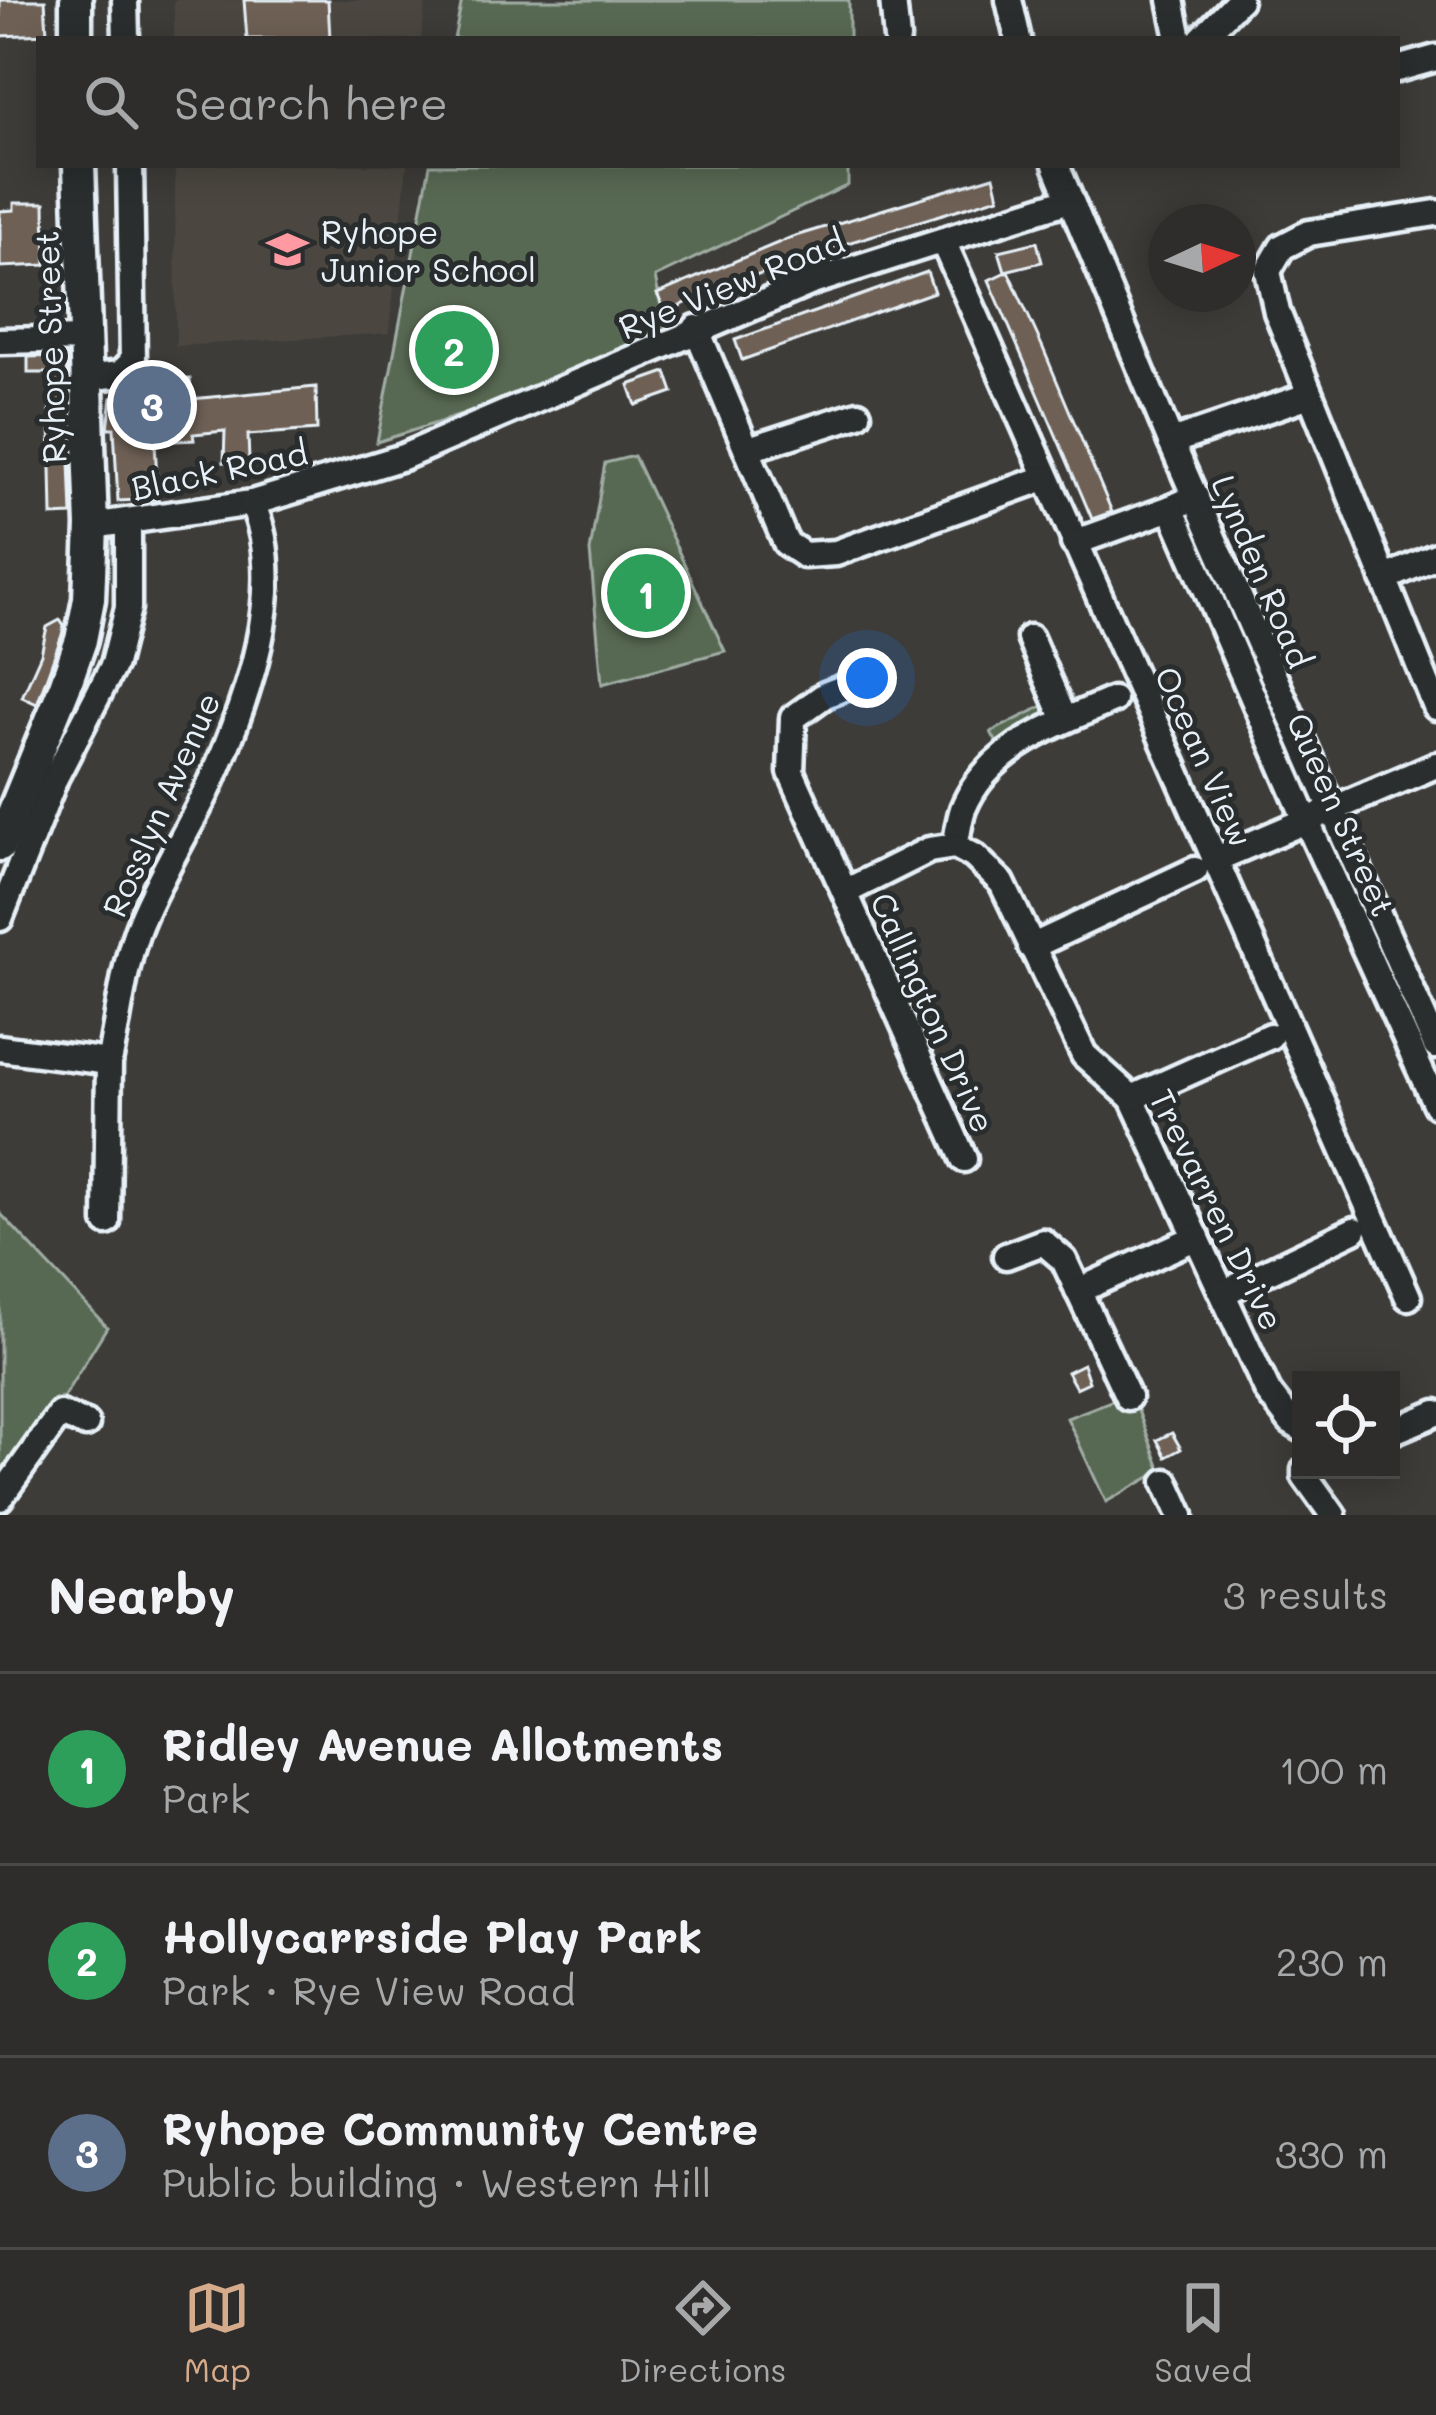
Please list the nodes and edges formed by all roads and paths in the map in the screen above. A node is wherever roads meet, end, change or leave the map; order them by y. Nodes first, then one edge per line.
1 (76, 0) edge
2 (125, 0) edge
3 (893, 0) edge
4 (1009, 0) edge
5 (1171, 0) edge
6 (1239, 0) edge
7 (76, 36) edge
8 (126, 36) edge
9 (897, 36) edge
10 (1017, 36) edge
11 (1178, 36) edge
12 (1205, 36) edge
13 (1436, 58) edge
14 (1400, 68) edge
15 (79, 168) edge
16 (130, 168) edge
17 (1057, 168) edge
18 (1069, 200) junction
19 (1436, 213) edge
20 (943, 241) junction
21 (697, 328) junction
22 (84, 339) junction
23 (0, 341) edge
24 (86, 378) junction
25 (1310, 394) junction
26 (858, 414) dead end
27 (1171, 442) junction
28 (425, 448) joint
29 (749, 449) junction
30 (1046, 478) junction
31 (1196, 497) junction
32 (252, 502) junction
33 (1172, 508) junction
34 (128, 522) junction
35 (92, 526) junction
36 (1074, 543) junction
37 (1436, 556) edge
38 (1384, 579) junction
39 (1030, 638) dead end
40 (872, 677) dead end
41 (1113, 700) dead end
42 (1436, 707) edge
43 (1065, 721) junction
44 (1436, 765) edge
45 (1318, 815) junction
46 (0, 845) edge
47 (955, 846) junction
48 (1205, 865) junction
49 (844, 892) junction
50 (0, 918) edge
51 (1031, 947) junction
52 (1399, 967) junction
53 (1436, 1022) edge
54 (1270, 1036) dead end
55 (1436, 1046) edge
56 (0, 1048) edge
57 (109, 1062) junction
58 (1132, 1098) junction
59 (1436, 1105) edge
60 (964, 1159) dead end
61 (107, 1222) dead end
62 (1354, 1230) dead end
63 (1197, 1237) junction
64 (1006, 1256) dead end
65 (1078, 1291) junction
66 (1223, 1293) junction
67 (1408, 1297) dead end
68 (1127, 1397) dead end
69 (1436, 1413) edge
70 (1292, 1422) edge
71 (86, 1424) dead end
72 (1400, 1428) edge
73 (1307, 1479) edge
74 (1166, 1482) dead end
75 (0, 1498) edge
76 (1181, 1515) edge
77 (1333, 1515) edge

1 - 7 main road
2 - 8 street
3 - 9 street
4 - 10 street
5 - 11 street
6 - 12 street
13 - 14 street
15 - 22 main road, Ryhope Street
16 - 24 street
17 - 18 street, Lynden Road
18 - 20 street, Rye View Road
18 - 27 street, Lynden Road
19 - 25 street
20 - 21 street, Rye View Road
20 - 30 street, Ocean View
21 - 28 street, Rye View Road
21 - 29 street
22 - 23 street
22 - 24 main road, Ryhope Street
24 - 35 main road, Ryhope Street
25 - 27 street
25 - 38 street
26 - 29 street
27 - 31 street, Lynden Road
28 - 32 street, Black Road
29 - 30 street
30 - 36 street, Ocean View
31 - 33 street
31 - 45 street, Lynden Road
32 - 34 street, Black Road
32 - 57 street, Rosslyn Avenue
33 - 36 street
33 - 45 street, Queen Street
34 - 35 street, Black Road
34 - 50 street
35 - 46 main road, Ryhope Street
36 - 48 street, Ocean View
37 - 38 street
38 - 42 street
39 - 43 street
40 - 49 street, Callington Drive
41 - 43 street
43 - 47 street
44 - 45 street
45 - 48 street
45 - 52 street, Lynden Road
45 - 59 street, Queen Street
47 - 49 street
47 - 51 street, Trevarren Drive
48 - 51 street
48 - 67 street, Ocean View
49 - 60 street, Callington Drive
51 - 58 street, Trevarren Drive
52 - 53 street
52 - 55 street
54 - 58 street
56 - 57 street
57 - 61 street, Rosslyn Avenue
58 - 63 street, Trevarren Drive
62 - 66 street
63 - 65 street
63 - 66 street, Trevarren Drive
64 - 65 street
65 - 68 street
66 - 70 street, Trevarren Drive
69 - 72 street
71 - 75 street
73 - 77 street
74 - 76 street

